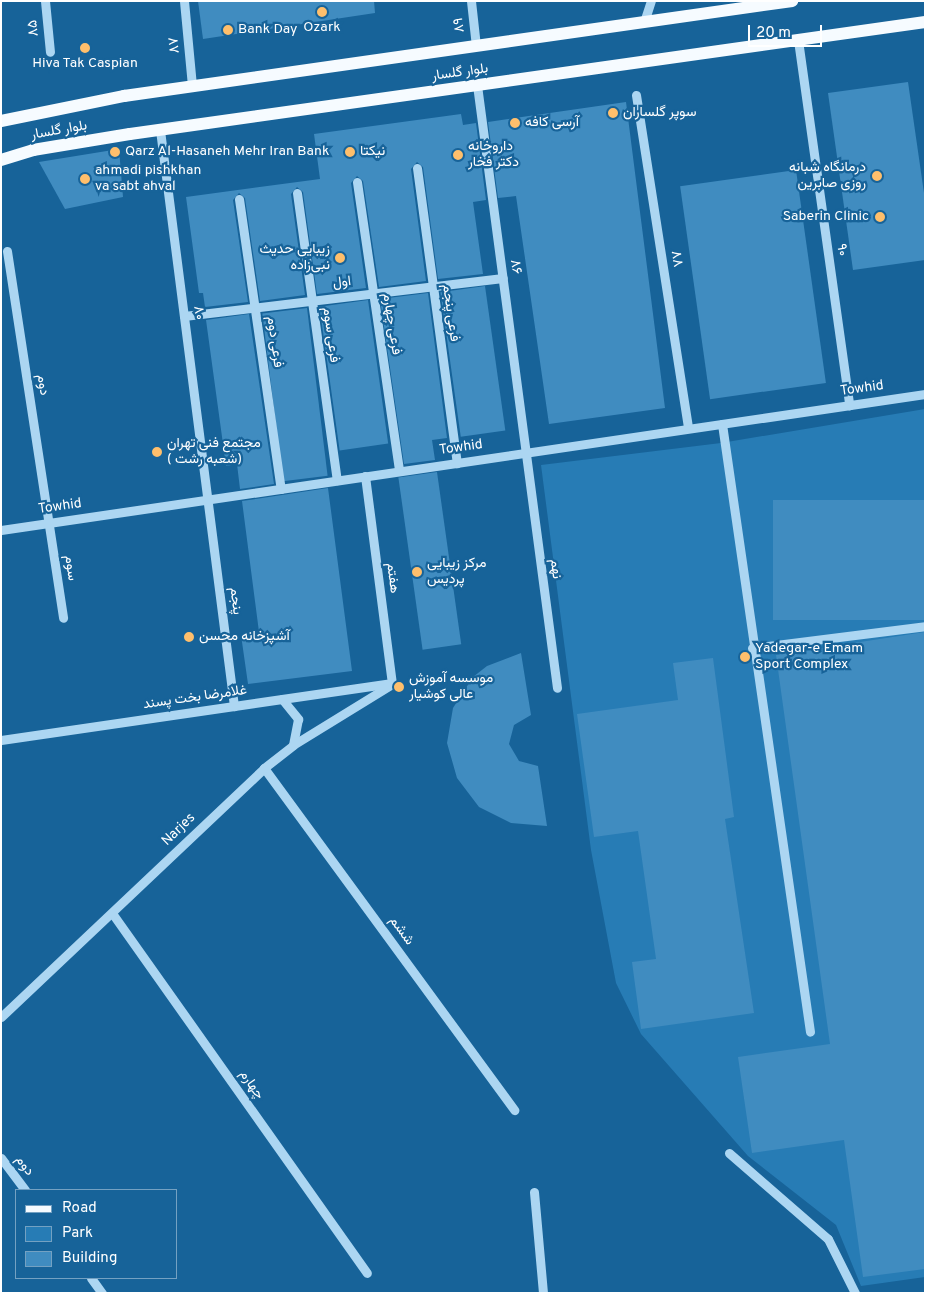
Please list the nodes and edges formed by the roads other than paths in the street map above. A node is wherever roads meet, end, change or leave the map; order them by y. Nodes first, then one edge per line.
1 (45, 1) edge
2 (184, 1) edge
3 (471, 1) edge
4 (651, 1) edge
5 (792, 1) edge
6 (644, 22) junction
7 (925, 22) edge
8 (798, 40) junction
9 (476, 46) junction
10 (50, 52) dead end
11 (477, 85) junction
12 (192, 86) junction
13 (636, 95) dead end
14 (1, 121) edge
15 (160, 130) junction
16 (1, 160) edge
17 (417, 168) dead end
18 (358, 182) dead end
19 (297, 193) dead end
20 (239, 199) dead end
21 (7, 251) dead end
22 (503, 278) junction
23 (433, 286) junction
24 (372, 294) junction
25 (311, 301) junction
26 (256, 307) junction
27 (184, 316) junction
28 (925, 394) edge
29 (849, 405) junction
30 (722, 424) junction
31 (688, 428) junction
32 (526, 452) junction
33 (457, 463) junction
34 (399, 471) junction
35 (365, 476) junction
36 (337, 480) junction
37 (281, 488) junction
38 (207, 500) junction
39 (49, 523) junction
40 (1, 530) edge
41 (63, 618) dead end
42 (925, 626) edge
43 (752, 648) junction
44 (392, 684) junction
45 (556, 688) dead end
46 (282, 699) junction
47 (234, 706) junction
48 (1, 740) edge
49 (293, 745) junction
50 (264, 768) junction
51 (112, 913) junction
52 (2, 1014) edge
53 (810, 1032) dead end
54 (514, 1110) dead end
55 (730, 1153) dead end
56 (1, 1158) edge
57 (24, 1189) edge
58 (534, 1192) dead end
59 (367, 1273) dead end
60 (92, 1279) edge
61 (102, 1293) edge
62 (543, 1293) edge
63 (855, 1293) edge

1 - 10 street, ۸۵
2 - 12 street, ۸۷
3 - 9 street, ۸۹
4 - 6 street
5 - 6 main road, بلوار گلسار
6 - 9 main road, بلوار گلسار
7 - 8 main road, بلوار گلسار
8 - 11 main road, بلوار گلسار
8 - 29 street, ۹۰
9 - 12 main road, بلوار گلسار
11 - 15 main road, بلوار گلسار
11 - 22 street, ۸۶
12 - 14 main road, بلوار گلسار
13 - 31 street, ۸۸
15 - 16 main road, بلوار گلسار
15 - 27 street, ۸۰
17 - 23 street, فرعی پنجم
18 - 24 street, فرعی چهارم
19 - 25 street, فرعی سوم
20 - 26 street, فرعی دوم
21 - 39 street, دوم
22 - 23 street, اول
22 - 32 street, ۸۶
23 - 24 street, اول
23 - 33 street, فرعی پنجم
24 - 25 street, اول
24 - 34 street, فرعی چهارم
25 - 26 street, اول
25 - 36 street, فرعی سوم
26 - 27 street, اول
26 - 37 street, فرعی دوم
27 - 38 street, ۸۰
28 - 29 street, Towhid
29 - 30 street, Towhid
30 - 31 street, Towhid
30 - 43 street
31 - 32 street, Towhid
32 - 33 street, Towhid
32 - 45 street, نهم
33 - 34 street, Towhid
34 - 35 street, Towhid
35 - 36 street, Towhid
35 - 44 street, هفتم
36 - 37 street, Towhid
37 - 38 street, Towhid
38 - 39 street, Towhid
38 - 47 street, پنجم
39 - 40 street, Towhid
39 - 41 street, سوم
42 - 43 street
43 - 53 street
44 - 46 street, غلامرضا بخت پسند
44 - 49 street, Narjes
46 - 47 street, غلامرضا بخت پسند
46 - 49 street
47 - 48 street, غلامرضا بخت پسند
49 - 50 street, Narjes
50 - 51 street, Narjes
50 - 54 street, ششم
51 - 52 street, Narjes
51 - 59 street, چهارم
55 - 63 street
56 - 57 street, دوم
58 - 62 street
60 - 61 street

